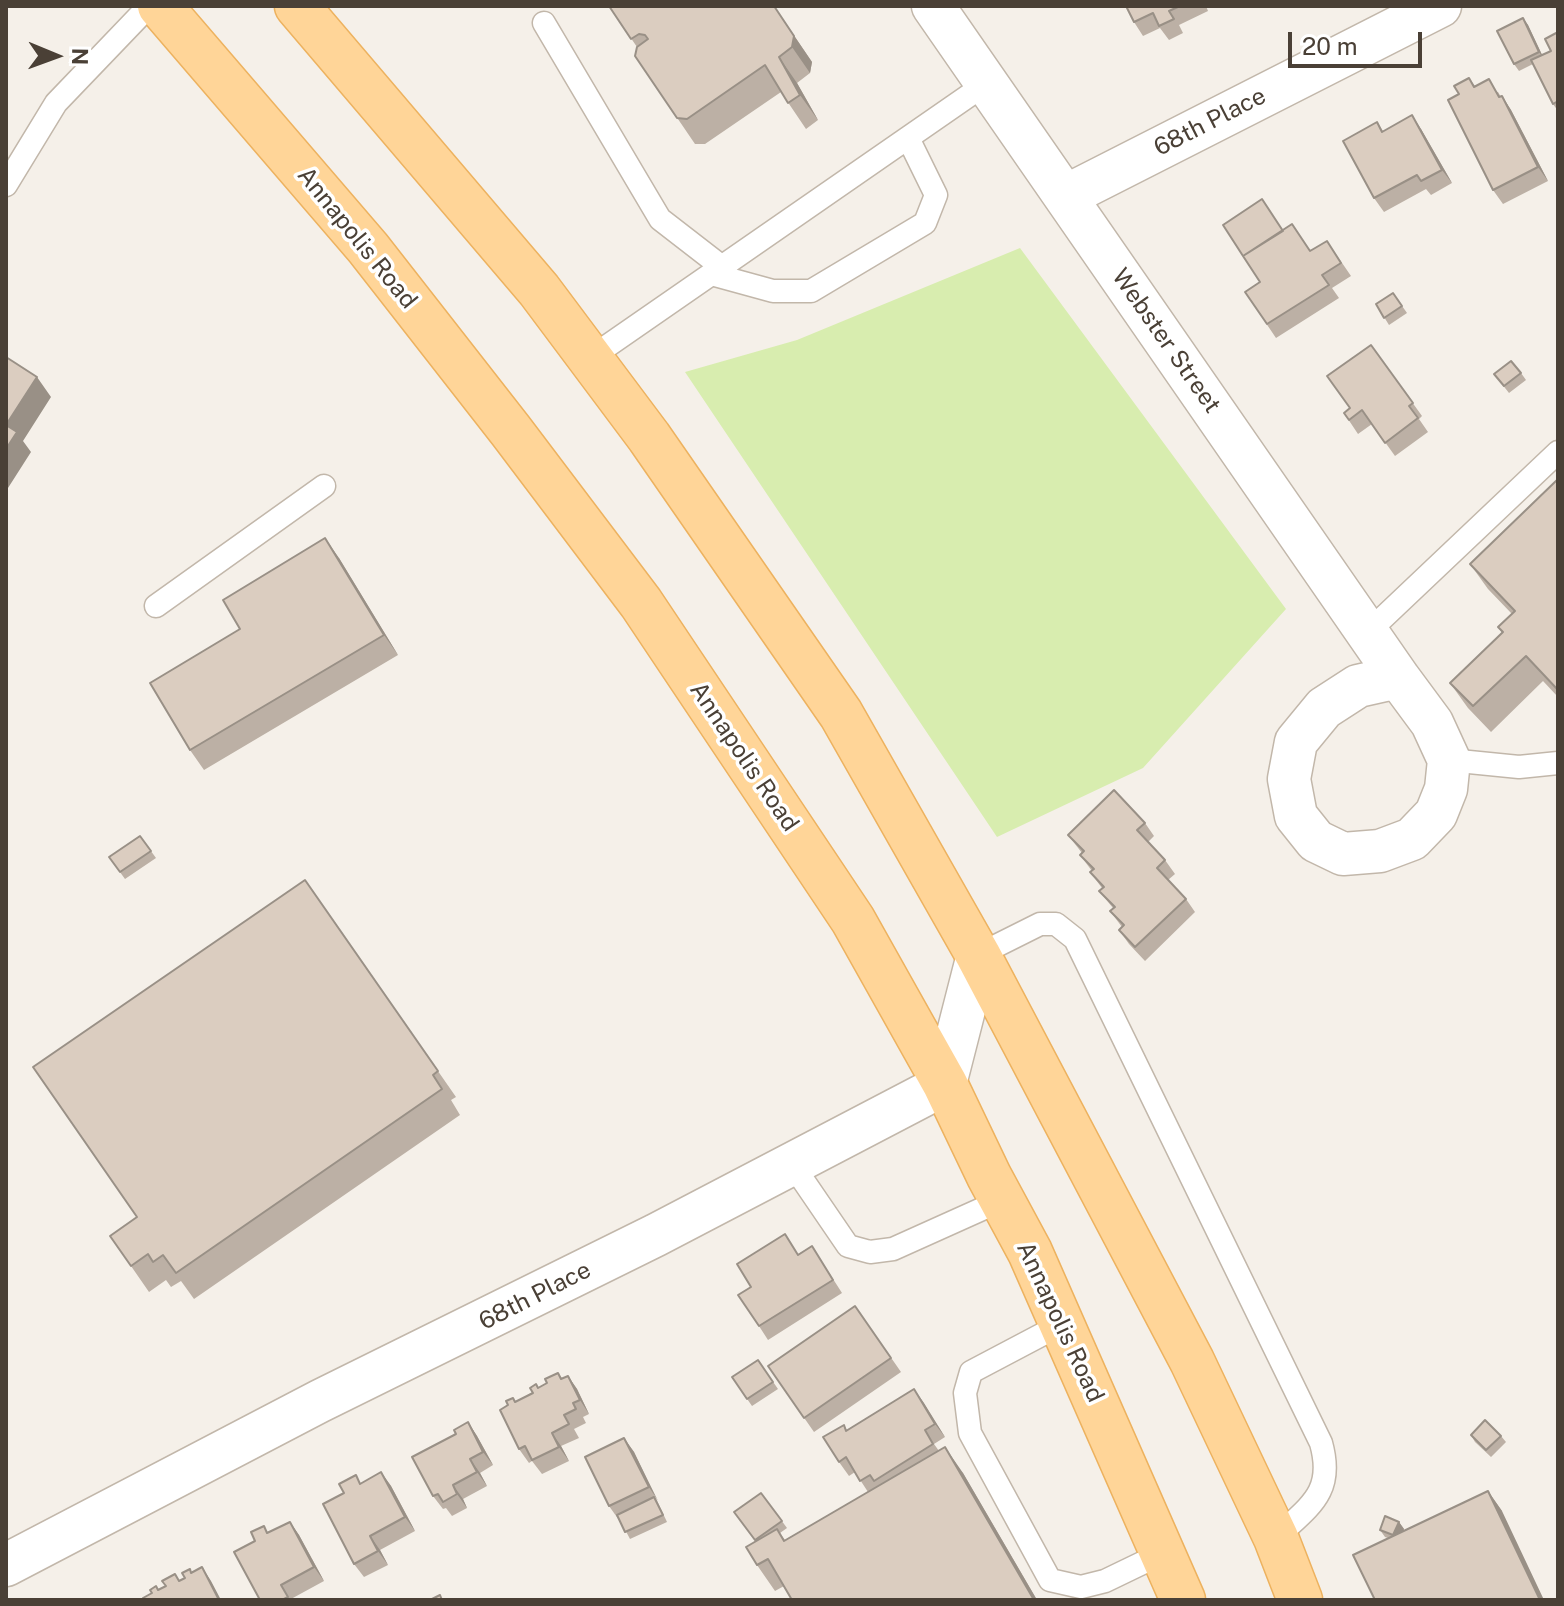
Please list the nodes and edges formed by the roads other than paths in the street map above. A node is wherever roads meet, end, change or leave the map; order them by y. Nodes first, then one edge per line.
1 (149, 6) edge
2 (160, 6) edge
3 (297, 6) edge
4 (933, 6) edge
5 (1440, 6) edge
6 (544, 23) dead end
7 (987, 83) junction
8 (908, 138) junction
9 (6, 185) edge
10 (1066, 196) junction
11 (717, 271) junction
12 (590, 358) junction
13 (1558, 452) edge
14 (324, 486) dead end
15 (156, 606) dead end
16 (1367, 633) junction
17 (1398, 677) junction
18 (1449, 760) junction
19 (1558, 763) edge
20 (978, 955) junction
21 (945, 1084) junction
22 (792, 1164) junction
23 (1002, 1200) junction
24 (1062, 1324) junction
25 (1276, 1538) junction
26 (1163, 1553) junction
27 (6, 1565) edge
28 (1183, 1600) edge
29 (1300, 1600) edge

1 - 9 lane
2 - 21 main road, Annapolis Road
3 - 12 main road
4 - 7 street, Webster Street
5 - 10 street, 68th Place
6 - 11 lane
7 - 8 lane
7 - 10 street, Webster Street
8 - 11 lane
8 - 11 lane
10 - 16 street, Webster Street
11 - 12 lane
12 - 20 main road
13 - 16 lane
14 - 15 lane
16 - 17 street, Webster Street
17 - 18 street
17 - 18 street
18 - 19 lane
20 - 21 street
20 - 25 main road
20 - 25 lane
21 - 22 street, 68th Place
21 - 23 main road, Annapolis Road
22 - 23 lane
22 - 27 street, 68th Place
23 - 24 main road, Annapolis Road
24 - 26 main road, Annapolis Road
24 - 26 lane
25 - 29 main road
26 - 28 main road, Annapolis Road

